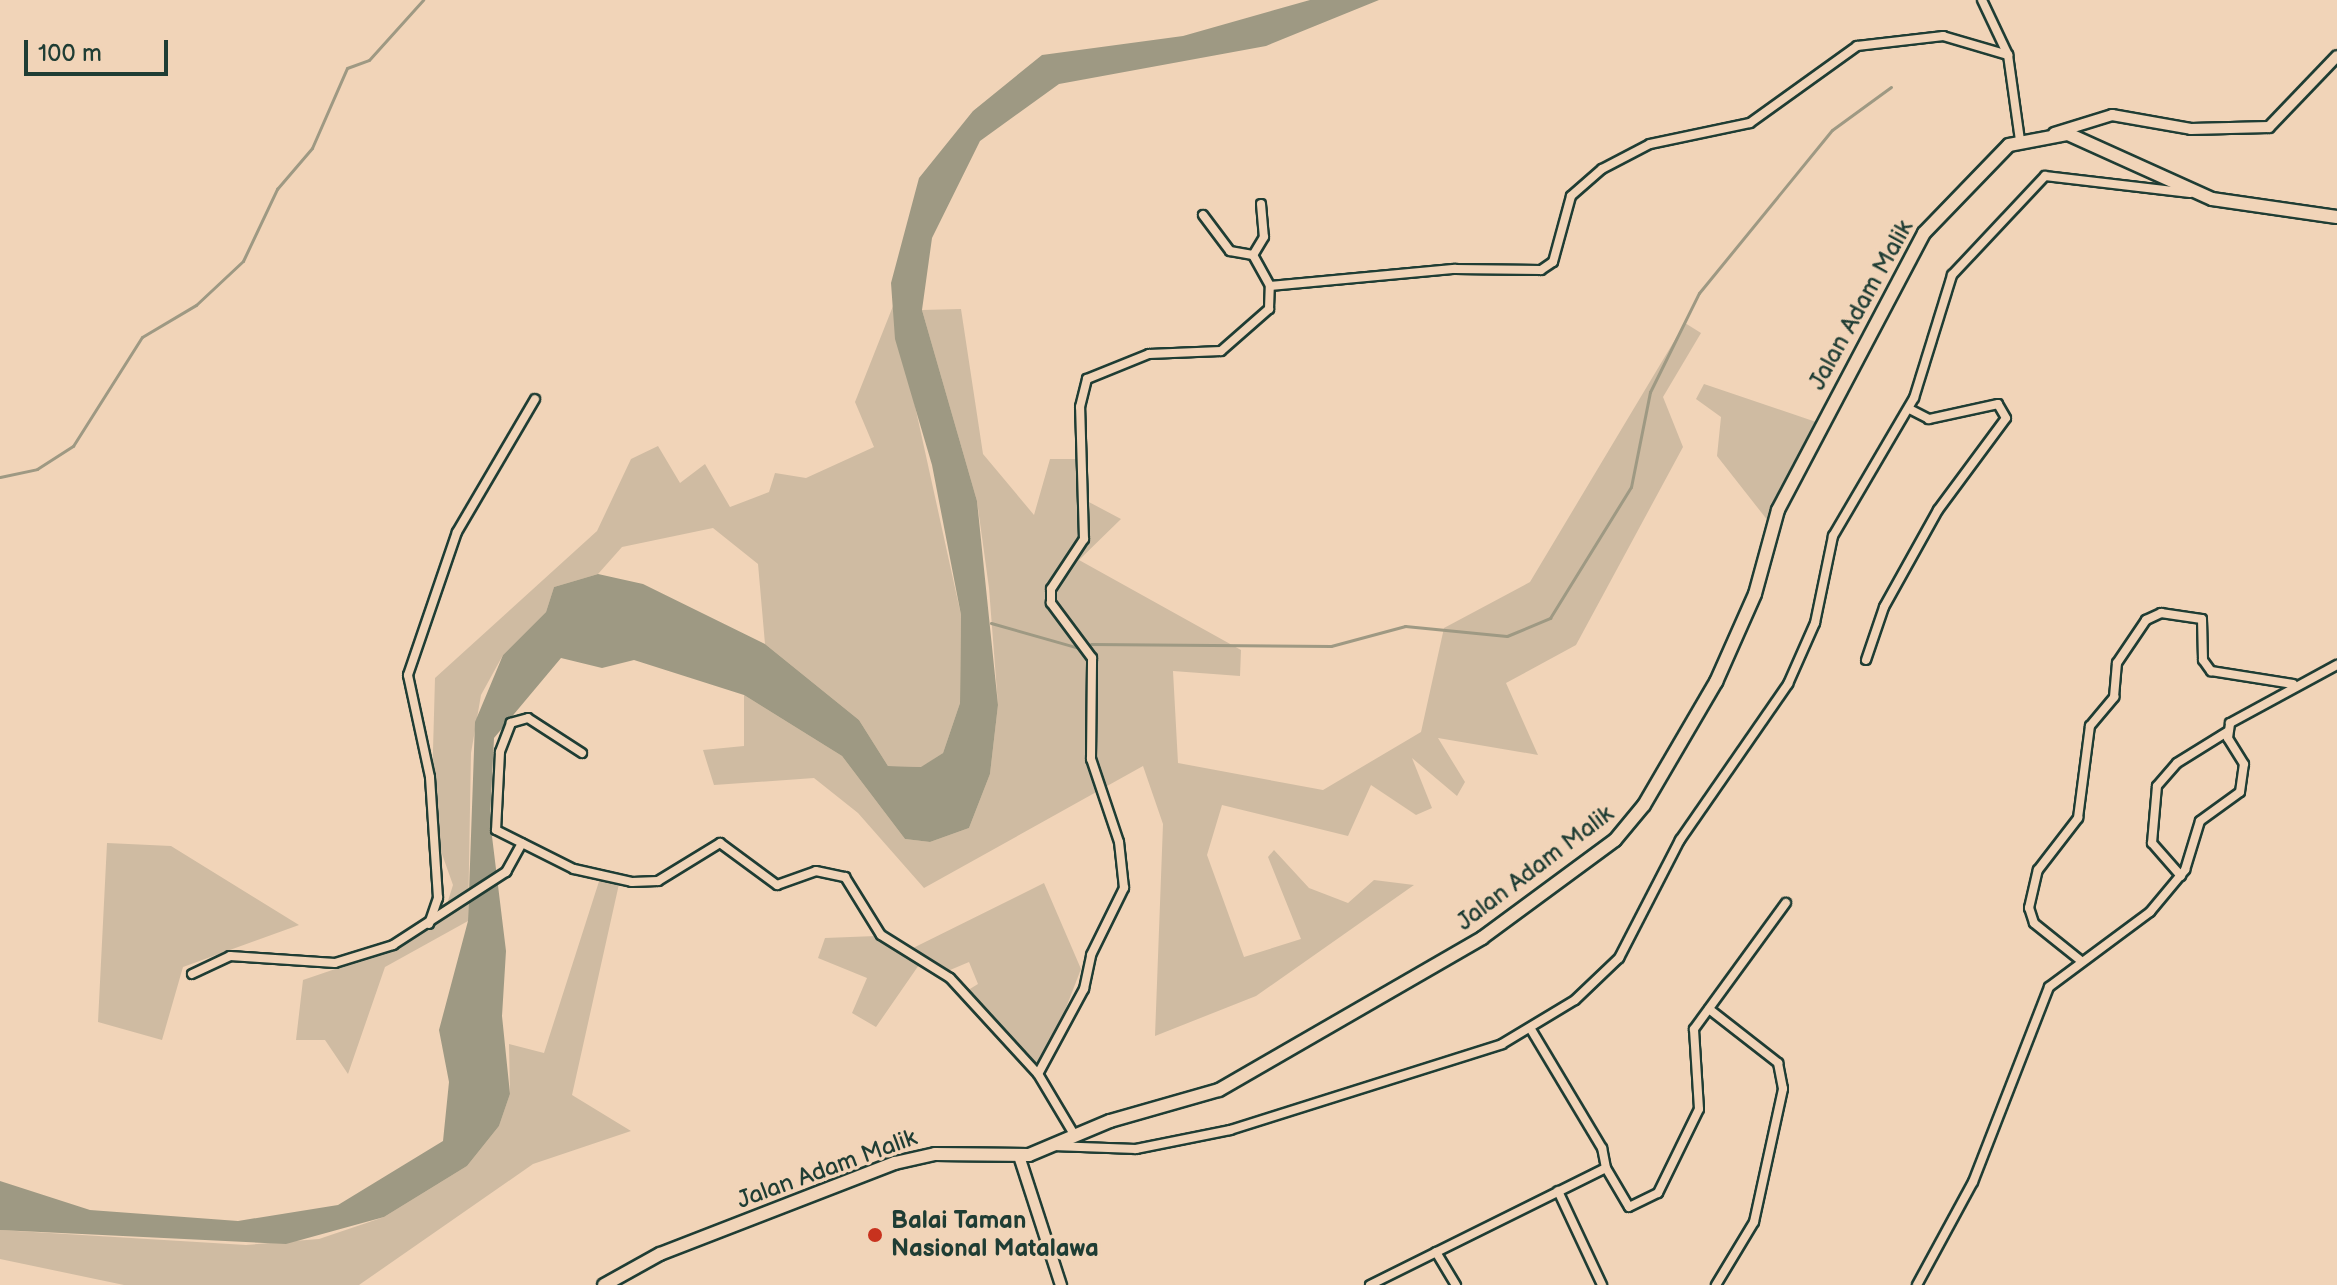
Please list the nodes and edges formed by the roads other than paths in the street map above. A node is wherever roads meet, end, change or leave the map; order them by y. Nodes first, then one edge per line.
1 (1982, 0) edge
2 (2008, 55) junction
3 (2337, 56) edge
4 (2054, 133) junction
5 (2020, 140) junction
6 (2200, 194) junction
7 (1261, 204) dead end
8 (1203, 215) dead end
9 (2337, 217) edge
10 (1253, 255) junction
11 (1270, 286) junction
12 (535, 399) dead end
13 (1909, 409) junction
14 (1866, 660) dead end
15 (2337, 665) edge
16 (2293, 684) junction
17 (2227, 732) junction
18 (582, 753) dead end
19 (522, 843) junction
20 (2181, 876) junction
21 (1786, 903) dead end
22 (429, 924) junction
23 (2080, 960) junction
24 (192, 974) dead end
25 (1709, 1009) junction
26 (1532, 1031) junction
27 (1038, 1074) junction
28 (1075, 1136) junction
29 (1052, 1146) junction
30 (1019, 1156) junction
31 (1606, 1168) junction
32 (1558, 1191) junction
33 (1436, 1252) junction
34 (604, 1285) edge
35 (1061, 1285) edge
36 (1370, 1285) edge
37 (1456, 1285) edge
38 (1602, 1285) edge
39 (1716, 1285) edge
40 (1917, 1285) edge

1 - 2 street
2 - 5 street
2 - 11 street
3 - 4 street
4 - 5 highway, Jalan Adam Malik
4 - 6 highway, Jalan Adam Malik
5 - 28 highway, Jalan Adam Malik
6 - 9 highway, Jalan Adam Malik
6 - 13 street
7 - 10 street
8 - 10 street
10 - 11 street
11 - 27 street
12 - 22 street
13 - 14 street
13 - 26 street
15 - 16 street
16 - 17 street
16 - 23 street
17 - 20 street
17 - 20 street
18 - 19 street
19 - 22 street
19 - 27 street
20 - 23 street
21 - 25 street
22 - 24 street
23 - 40 street
25 - 31 street
25 - 39 street
26 - 29 street
26 - 31 street
27 - 28 street
28 - 29 highway, Jalan Adam Malik
29 - 30 highway, Jalan Adam Malik
30 - 34 highway, Jalan Adam Malik
30 - 35 street
31 - 32 street
32 - 33 street
32 - 38 street
33 - 36 street
33 - 37 street

